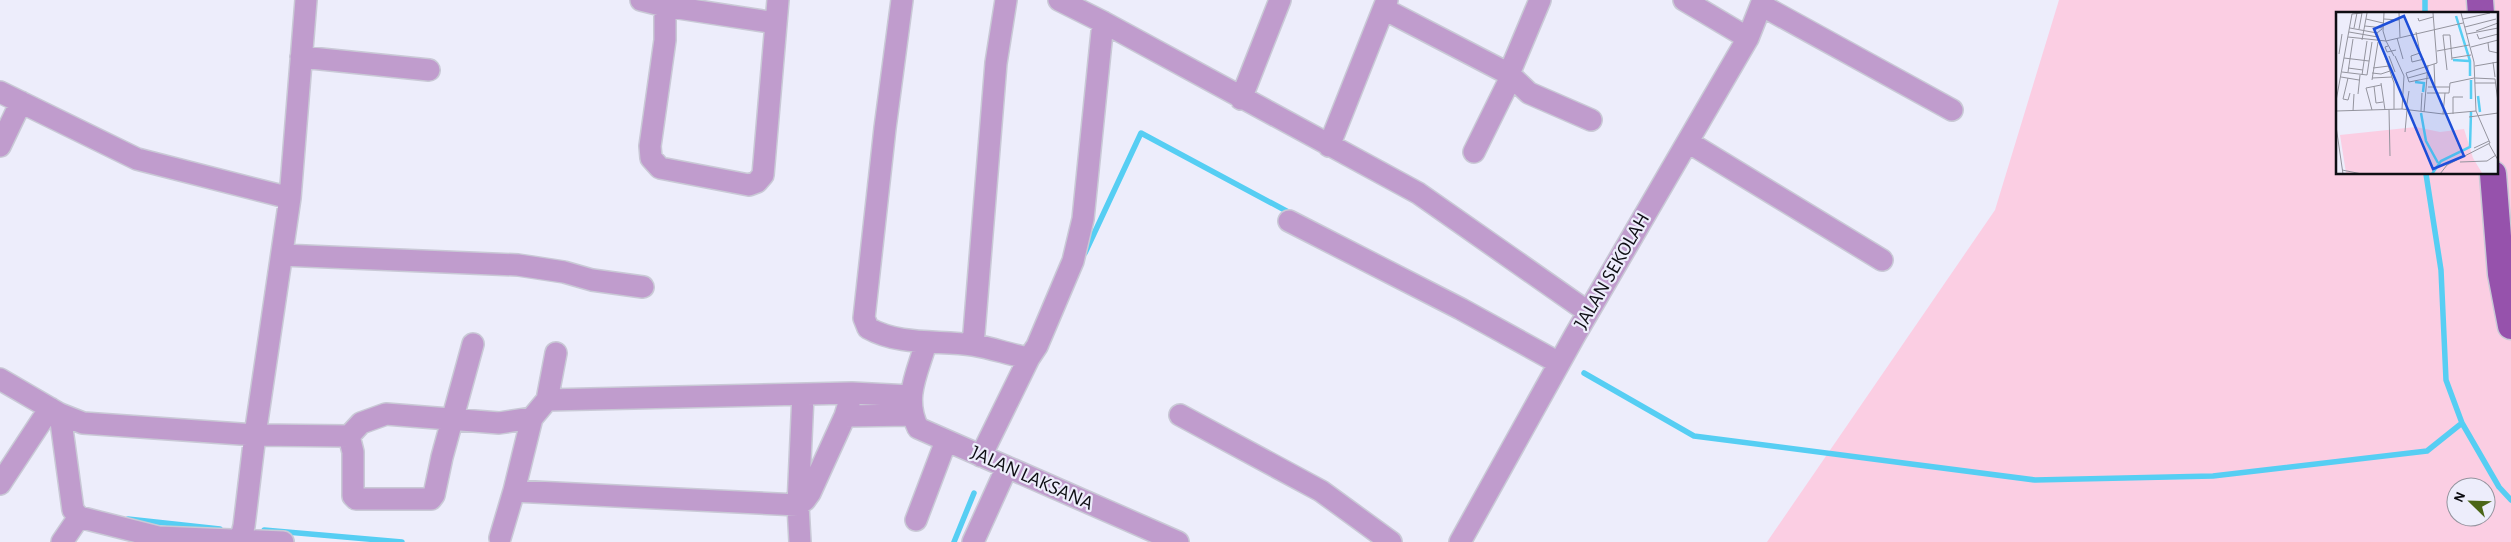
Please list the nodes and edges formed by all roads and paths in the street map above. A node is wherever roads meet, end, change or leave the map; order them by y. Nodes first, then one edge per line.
1 (306, 0) edge
2 (641, 0) edge
3 (778, 0) edge
4 (902, 0) edge
5 (1006, 0) edge
6 (1059, 0) edge
7 (1280, 0) edge
8 (1540, 0) edge
9 (1684, 0) edge
10 (1762, 2) edge
11 (1386, 4) edge
12 (665, 6) junction
13 (1103, 22) junction
14 (776, 23) junction
15 (1748, 38) junction
16 (302, 57) junction
17 (429, 70) dead end
18 (1510, 76) junction
19 (0, 92) edge
20 (1241, 99) junction
21 (21, 102) junction
22 (1952, 110) dead end
23 (1591, 120) dead end
24 (1688, 142) junction
25 (0, 146) edge
26 (1329, 146) junction
27 (1474, 152) dead end
28 (2493, 175) edge
29 (290, 198) junction
30 (1289, 221) dead end
31 (282, 255) junction
32 (1882, 260) dead end
33 (643, 287) dead end
34 (1588, 312) junction
35 (2511, 326) edge
36 (472, 344) dead end
37 (926, 344) junction
38 (973, 345) junction
39 (556, 353) dead end
40 (1029, 358) junction
41 (1560, 361) junction
42 (0, 379) edge
43 (852, 393) junction
44 (802, 395) junction
45 (547, 400) junction
46 (911, 406) junction
47 (55, 412) junction
48 (1180, 415) dead end
49 (845, 416) junction
50 (532, 418) junction
51 (451, 419) junction
52 (256, 435) junction
53 (348, 436) junction
54 (946, 441) junction
55 (981, 456) junction
56 (1007, 467) junction
57 (0, 484) edge
58 (514, 491) junction
59 (798, 505) junction
60 (79, 517) junction
61 (916, 520) dead end
62 (500, 538) dead end
63 (156, 540) edge
64 (62, 542) edge
65 (251, 542) edge
66 (283, 542) edge
67 (800, 542) edge
68 (973, 542) edge
69 (1178, 542) edge
70 (1391, 542) edge
71 (1460, 542) edge

1 - 16 street
2 - 12 street
3 - 14 street
4 - 37 street
5 - 38 street
6 - 13 street
7 - 20 street
8 - 18 street
9 - 15 street
10 - 15 street, JALAN SEKOLAH
10 - 22 street
11 - 18 street
11 - 26 street
12 - 14 street
12 - 14 street
13 - 20 street
13 - 40 street
15 - 24 street, JALAN SEKOLAH
16 - 17 street
16 - 29 street
18 - 23 street
18 - 27 street
19 - 21 street
20 - 26 street
21 - 25 street
21 - 29 street
24 - 32 street
24 - 34 street, JALAN SEKOLAH
26 - 34 street
28 - 35 main road
29 - 31 street
30 - 41 street
31 - 33 street
31 - 52 street
34 - 41 street, JALAN SEKOLAH
36 - 51 street
37 - 38 street
37 - 46 street
38 - 40 street
39 - 45 street
40 - 55 street
41 - 71 street, JALAN SEKOLAH
42 - 47 street
43 - 44 street
43 - 46 street
43 - 49 street
44 - 45 street
44 - 59 street
45 - 50 street
46 - 49 street
46 - 54 street, JALAN LAKSANA
47 - 52 street
47 - 57 street
47 - 60 street
48 - 70 street
49 - 59 street
50 - 51 street
50 - 58 street
51 - 53 street
51 - 53 street
52 - 53 street
52 - 65 street
54 - 55 street, JALAN LAKSANA
54 - 61 street
55 - 56 street, JALAN LAKSANA
56 - 68 street
56 - 69 street, JALAN LAKSANA
58 - 59 street
58 - 62 street
59 - 67 street
60 - 63 street
60 - 64 street
63 - 65 street
65 - 66 street

